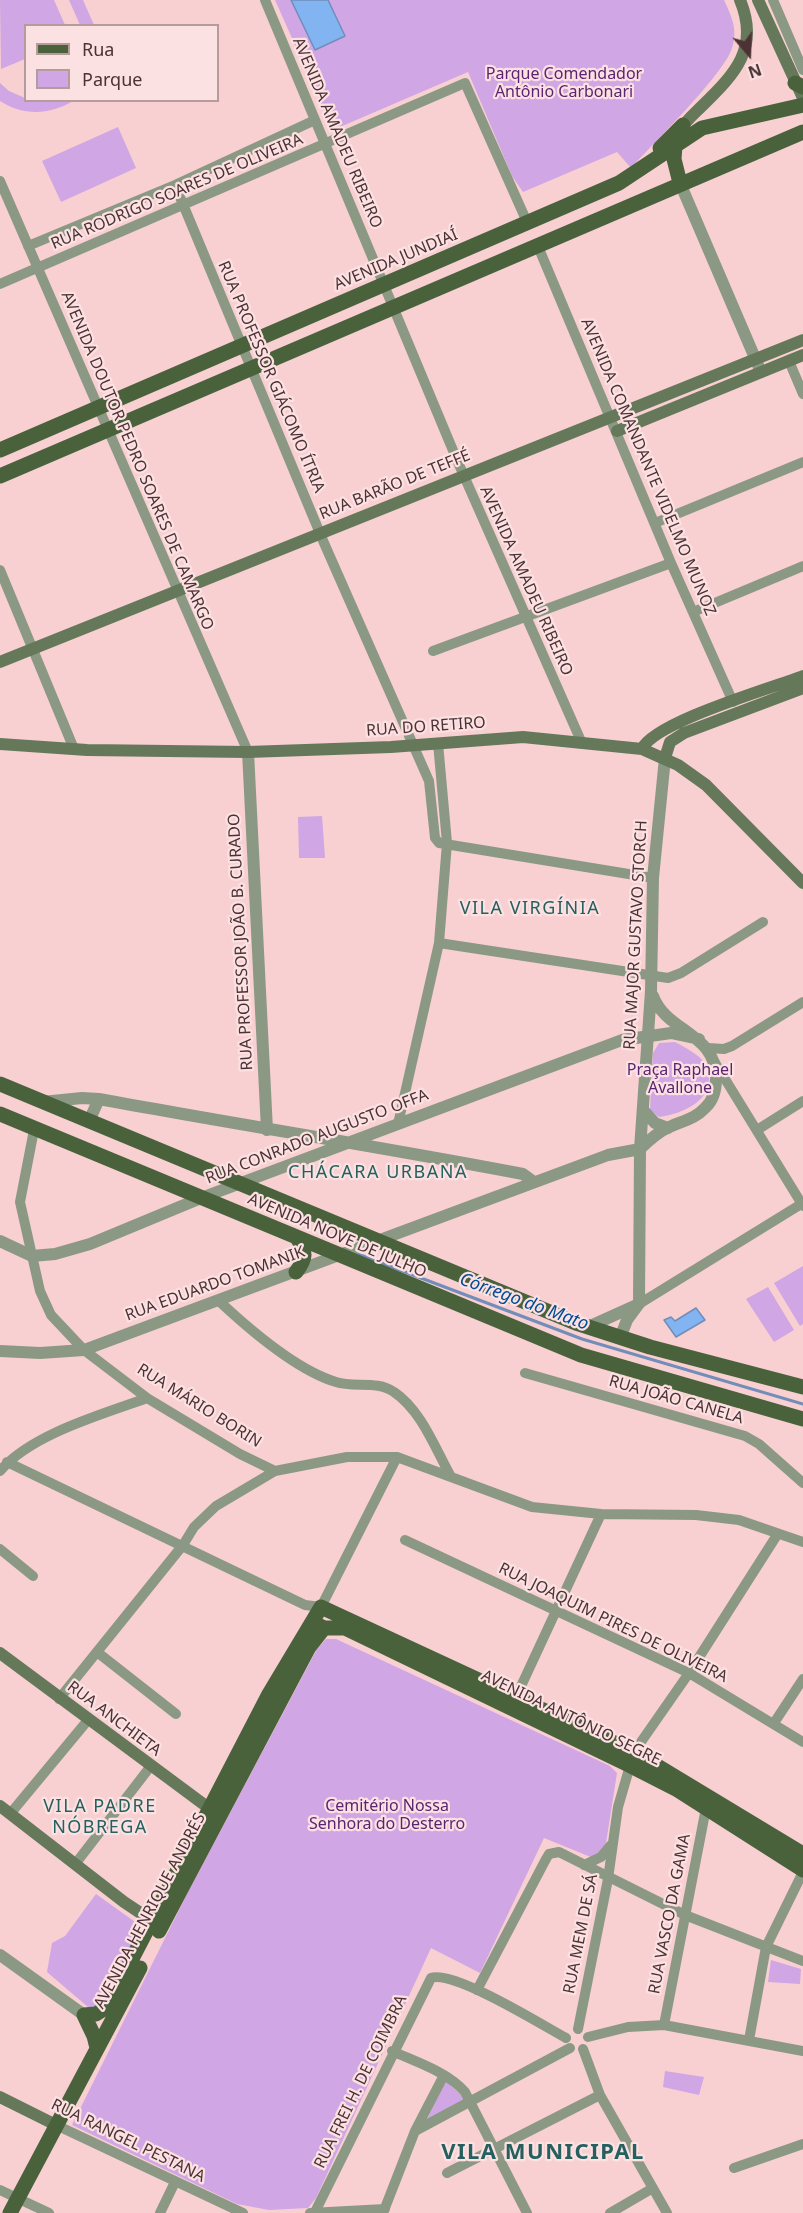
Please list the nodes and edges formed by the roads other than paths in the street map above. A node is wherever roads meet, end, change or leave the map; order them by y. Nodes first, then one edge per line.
1 (265, 0) edge
2 (740, 0) edge
3 (758, 0) edge
4 (773, 0) edge
5 (790, 40) junction
6 (777, 46) junction
7 (800, 80) edge
8 (803, 98) edge
9 (803, 105) edge
10 (315, 120) junction
11 (683, 125) junction
12 (803, 132) edge
13 (324, 145) junction
14 (675, 146) junction
15 (637, 172) junction
16 (0, 181) edge
17 (680, 183) junction
18 (174, 185) junction
19 (184, 206) junction
20 (527, 222) junction
21 (537, 244) junction
22 (28, 246) junction
23 (37, 267) junction
24 (0, 284) edge
25 (384, 285) junction
26 (395, 308) junction
27 (803, 340) edge
28 (242, 345) junction
29 (803, 356) edge
30 (755, 359) junction
31 (789, 361) junction
32 (251, 367) junction
33 (761, 372) junction
34 (803, 394) edge
35 (98, 407) junction
36 (637, 407) junction
37 (610, 417) junction
38 (631, 426) junction
39 (108, 429) junction
40 (616, 431) junction
41 (0, 450) edge
42 (803, 462) edge
43 (463, 475) junction
44 (0, 476) edge
45 (655, 523) junction
46 (320, 533) junction
47 (670, 563) junction
48 (803, 566) edge
49 (0, 570) edge
50 (177, 592) junction
51 (693, 612) junction
52 (526, 616) junction
53 (33, 648) junction
54 (433, 651) dead end
55 (0, 662) edge
56 (803, 676) edge
57 (803, 688) edge
58 (733, 702) junction
59 (729, 715) junction
60 (581, 741) junction
61 (438, 743) junction
62 (0, 744) edge
63 (412, 745) junction
64 (74, 749) junction
65 (642, 749) junction
66 (248, 752) junction
67 (665, 758) junction
68 (447, 843) junction
69 (653, 878) junction
70 (803, 884) edge
71 (763, 922) dead end
72 (439, 943) junction
73 (652, 976) junction
74 (651, 991) junction
75 (803, 1002) edge
76 (647, 1038) junction
77 (707, 1049) junction
78 (0, 1084) edge
79 (713, 1096) junction
80 (737, 1097) junction
81 (99, 1099) junction
82 (803, 1101) edge
83 (42, 1102) junction
84 (643, 1110) junction
85 (0, 1114) edge
86 (89, 1121) junction
87 (398, 1124) junction
88 (668, 1128) junction
89 (34, 1130) junction
90 (267, 1130) junction
91 (757, 1130) junction
92 (353, 1142) junction
93 (640, 1149) junction
94 (534, 1182) junction
95 (240, 1183) junction
96 (201, 1198) junction
97 (802, 1204) edge
98 (297, 1238) junction
99 (0, 1241) edge
100 (375, 1241) junction
101 (344, 1253) junction
102 (32, 1256) junction
103 (296, 1272) junction
104 (219, 1301) junction
105 (639, 1304) junction
106 (588, 1327) junction
107 (620, 1338) junction
108 (84, 1350) junction
109 (0, 1351) edge
110 (525, 1373) dead end
111 (803, 1387) edge
112 (147, 1398) junction
113 (803, 1419) edge
114 (398, 1457) junction
115 (4, 1467) edge
116 (275, 1471) junction
117 (450, 1475) junction
118 (803, 1483) edge
119 (601, 1514) junction
120 (777, 1535) junction
121 (405, 1540) dead end
122 (803, 1542) edge
123 (183, 1545) junction
124 (0, 1549) edge
125 (33, 1576) dead end
126 (305, 1605) junction
127 (321, 1607) junction
128 (555, 1611) junction
129 (318, 1625) junction
130 (97, 1652) junction
131 (0, 1653) edge
132 (689, 1673) junction
133 (803, 1679) edge
134 (276, 1696) junction
135 (516, 1697) junction
136 (59, 1699) junction
137 (176, 1714) dead end
138 (88, 1720) junction
139 (774, 1723) junction
140 (803, 1742) edge
141 (631, 1759) junction
142 (150, 1767) junction
143 (706, 1808) junction
144 (210, 1809) junction
145 (5, 1810) edge
146 (611, 1845) junction
147 (205, 1847) junction
148 (803, 1854) edge
149 (76, 1863) junction
150 (584, 1865) junction
151 (803, 1871) edge
152 (608, 1879) junction
153 (685, 1915) junction
154 (157, 1924) junction
155 (766, 1947) junction
156 (0, 1955) edge
157 (803, 1961) edge
158 (477, 1990) junction
159 (84, 2015) junction
160 (664, 2025) junction
161 (578, 2029) junction
162 (588, 2037) junction
163 (749, 2040) junction
164 (568, 2043) junction
165 (97, 2048) junction
166 (583, 2049) junction
167 (392, 2051) junction
168 (803, 2051) edge
169 (444, 2075) junction
170 (600, 2096) junction
171 (0, 2097) edge
172 (471, 2100) junction
173 (56, 2125) junction
174 (416, 2131) junction
175 (803, 2144) edge
176 (494, 2150) junction
177 (734, 2168) dead end
178 (447, 2173) dead end
179 (175, 2182) junction
180 (653, 2188) junction
181 (0, 2190) edge
182 (14, 2206) edge
183 (353, 2211) edge
184 (315, 2212) edge
185 (385, 2212) edge
186 (49, 2213) edge
187 (160, 2213) edge
188 (243, 2213) edge
189 (310, 2213) edge
190 (527, 2213) edge
191 (610, 2213) edge
192 (667, 2213) edge

1 - 10 street, AVENIDA AMADEU RIBEIRO
2 - 11 main road
3 - 6 main road
4 - 5 street
5 - 6 street
5 - 7 street
6 - 7 main road
7 - 8 main road
9 - 14 main road, AVENIDA JUNDIAÍ
10 - 13 street, AVENIDA AMADEU RIBEIRO
10 - 18 street, RUA RODRIGO SOARES DE OLIVEIRA
11 - 14 main road
11 - 15 main road
12 - 17 main road
13 - 19 street, RUA RODRIGO SOARES DE OLIVEIRA
13 - 20 street, RUA RODRIGO SOARES DE OLIVEIRA
13 - 25 street, AVENIDA AMADEU RIBEIRO
14 - 15 main road, AVENIDA JUNDIAÍ
14 - 17 main road
15 - 20 main road, AVENIDA JUNDIAÍ
16 - 22 street, AVENIDA DOUTOR PEDRO SOARES DE CAMARGO
17 - 21 main road
17 - 30 street
18 - 19 street, RUA PROFESSOR GIÁCOMO ÍTRIA
18 - 22 street, RUA RODRIGO SOARES DE OLIVEIRA
19 - 23 street, RUA RODRIGO SOARES DE OLIVEIRA
19 - 28 street, RUA PROFESSOR GIÁCOMO ÍTRIA
20 - 25 main road, AVENIDA JUNDIAÍ
21 - 26 main road
21 - 37 street, AVENIDA COMANDANTE VIDELMO MUNOZ
22 - 23 street, AVENIDA DOUTOR PEDRO SOARES DE CAMARGO
23 - 24 street, RUA RODRIGO SOARES DE OLIVEIRA
23 - 35 street, AVENIDA DOUTOR PEDRO SOARES DE CAMARGO
25 - 26 street, AVENIDA AMADEU RIBEIRO
25 - 28 main road, AVENIDA JUNDIAÍ
26 - 32 main road
26 - 43 street, AVENIDA AMADEU RIBEIRO
27 - 30 main road, RUA BARÃO DE TEFFÉ
28 - 32 street, RUA PROFESSOR GIÁCOMO ÍTRIA
28 - 35 main road, AVENIDA JUNDIAÍ
29 - 31 main road
30 - 33 street
30 - 36 main road, RUA BARÃO DE TEFFÉ
31 - 33 main road
31 - 34 street
32 - 39 main road
32 - 46 street, RUA PROFESSOR GIÁCOMO ÍTRIA
33 - 38 main road
35 - 39 street, AVENIDA DOUTOR PEDRO SOARES DE CAMARGO
35 - 41 main road, AVENIDA JUNDIAÍ
36 - 37 main road, RUA BARÃO DE TEFFÉ
36 - 38 main road
37 - 40 street, AVENIDA COMANDANTE VIDELMO MUNOZ
37 - 43 main road, RUA BARÃO DE TEFFÉ
38 - 40 main road
39 - 44 main road
39 - 50 street, AVENIDA DOUTOR PEDRO SOARES DE CAMARGO
40 - 45 street, AVENIDA COMANDANTE VIDELMO MUNOZ
42 - 45 street
43 - 46 main road, RUA BARÃO DE TEFFÉ
43 - 52 street, AVENIDA AMADEU RIBEIRO
45 - 47 street, AVENIDA COMANDANTE VIDELMO MUNOZ
46 - 50 main road, RUA BARÃO DE TEFFÉ
46 - 63 street, RUA PROFESSOR GIÁCOMO ÍTRIA
47 - 51 street, AVENIDA COMANDANTE VIDELMO MUNOZ
47 - 52 street
48 - 51 street
49 - 53 street
50 - 53 main road, RUA BARÃO DE TEFFÉ
50 - 66 street, AVENIDA DOUTOR PEDRO SOARES DE CAMARGO
51 - 58 street, AVENIDA COMANDANTE VIDELMO MUNOZ
52 - 54 street
52 - 60 street, AVENIDA AMADEU RIBEIRO
53 - 55 main road, RUA BARÃO DE TEFFÉ
53 - 64 street
56 - 58 main road
57 - 59 main road
58 - 59 main road
58 - 65 main road
59 - 67 main road
60 - 61 main road, RUA DO RETIRO
60 - 65 main road, RUA DO RETIRO
61 - 63 main road, RUA DO RETIRO
61 - 68 street
62 - 64 main road, RUA DO RETIRO
63 - 66 main road, RUA DO RETIRO
63 - 68 street, RUA PROFESSOR GIÁCOMO ÍTRIA
64 - 66 main road, RUA DO RETIRO
65 - 67 main road, RUA DO RETIRO
66 - 90 street, RUA PROFESSOR JOÃO B. CURADO
67 - 69 street, RUA MAJOR GUSTAVO STORCH
67 - 70 main road, RUA DO RETIRO
68 - 69 street
68 - 72 street
69 - 73 street, RUA MAJOR GUSTAVO STORCH
71 - 73 street
72 - 73 street
72 - 87 street
73 - 74 street, RUA MAJOR GUSTAVO STORCH
74 - 76 street, RUA MAJOR GUSTAVO STORCH
74 - 77 street
75 - 77 street
76 - 77 street
76 - 84 street, RUA MAJOR GUSTAVO STORCH
76 - 87 street, RUA CONRADO AUGUSTO OFFA
77 - 79 street
77 - 80 street
78 - 83 main road, AVENIDA NOVE DE JULHO
79 - 80 street
79 - 88 street
80 - 91 street
81 - 83 street
81 - 86 street
81 - 90 street
82 - 91 street
83 - 86 main road, AVENIDA NOVE DE JULHO
84 - 88 street
84 - 93 street, RUA MAJOR GUSTAVO STORCH
85 - 89 main road, AVENIDA NOVE DE JULHO
86 - 95 main road, AVENIDA NOVE DE JULHO
87 - 92 street, RUA CONRADO AUGUSTO OFFA
88 - 93 street
89 - 96 main road, AVENIDA NOVE DE JULHO
89 - 102 street, RUA MÁRIO BORIN
90 - 92 street
91 - 97 street
92 - 94 street
92 - 95 street, RUA CONRADO AUGUSTO OFFA
93 - 94 street, RUA EDUARDO TOMANIK
93 - 105 street, RUA MAJOR GUSTAVO STORCH
94 - 100 street, RUA EDUARDO TOMANIK
95 - 96 street, RUA CONRADO AUGUSTO OFFA
95 - 100 main road, AVENIDA NOVE DE JULHO
96 - 98 main road, AVENIDA NOVE DE JULHO
96 - 102 street, RUA CONRADO AUGUSTO OFFA
97 - 105 street
98 - 101 main road, AVENIDA NOVE DE JULHO
98 - 103 main road
99 - 102 street
100 - 101 street, RUA EDUARDO TOMANIK
100 - 106 main road, AVENIDA NOVE DE JULHO
101 - 103 street, RUA EDUARDO TOMANIK
101 - 113 main road, AVENIDA NOVE DE JULHO
102 - 108 street, RUA MÁRIO BORIN
103 - 104 street, RUA EDUARDO TOMANIK
104 - 108 street, RUA EDUARDO TOMANIK
104 - 117 street
105 - 106 street
105 - 107 street
106 - 107 main road, AVENIDA NOVE DE JULHO
107 - 111 main road, AVENIDA NOVE DE JULHO
108 - 109 street, RUA EDUARDO TOMANIK
108 - 112 street, RUA MÁRIO BORIN
110 - 118 street, RUA JOÃO CANELA
112 - 115 street
112 - 116 street, RUA MÁRIO BORIN
114 - 116 street
114 - 117 street
114 - 127 street, AVENIDA HENRIQUE ANDRÉS
115 - 123 street
116 - 123 street
117 - 119 street
119 - 120 street
119 - 128 street
120 - 122 street
120 - 132 street
121 - 128 street, RUA JOAQUIM PIRES DE OLIVEIRA
123 - 126 street
123 - 130 street
124 - 125 street
126 - 127 street
126 - 129 street
127 - 129 main road, AVENIDA HENRIQUE ANDRÉS
127 - 135 main road, AVENIDA ANTÔNIO SEGRE
128 - 132 street, RUA JOAQUIM PIRES DE OLIVEIRA
128 - 135 street
129 - 134 main road, AVENIDA HENRIQUE ANDRÉS
129 - 141 main road, AVENIDA ANTÔNIO SEGRE
130 - 136 street
130 - 137 street
131 - 136 main road, RUA ANCHIETA
132 - 139 street, RUA JOAQUIM PIRES DE OLIVEIRA
132 - 141 street
133 - 139 street
134 - 144 main road, AVENIDA HENRIQUE ANDRÉS
134 - 147 main road, AVENIDA HENRIQUE ANDRÉS
135 - 141 main road, AVENIDA ANTÔNIO SEGRE
136 - 138 main road, RUA ANCHIETA
138 - 142 main road, RUA ANCHIETA
138 - 145 street
139 - 140 street, RUA JOAQUIM PIRES DE OLIVEIRA
141 - 143 main road, AVENIDA ANTÔNIO SEGRE
141 - 146 street, RUA MEM DE SÁ
141 - 148 main road, AVENIDA ANTÔNIO SEGRE
142 - 144 main road, RUA ANCHIETA
142 - 149 street
143 - 151 main road, AVENIDA ANTÔNIO SEGRE
143 - 153 street, RUA VASCO DA GAMA
144 - 147 main road
144 - 154 main road, AVENIDA HENRIQUE ANDRÉS
145 - 149 main road
146 - 150 street, RUA MEM DE SÁ
146 - 152 street, RUA MEM DE SÁ
147 - 154 main road, AVENIDA HENRIQUE ANDRÉS
149 - 154 main road
150 - 152 street
150 - 158 street
151 - 155 street
152 - 153 street
152 - 161 street, RUA MEM DE SÁ
153 - 155 street
153 - 160 street, RUA VASCO DA GAMA
154 - 159 main road, AVENIDA HENRIQUE ANDRÉS
154 - 165 main road, AVENIDA HENRIQUE ANDRÉS
155 - 157 street
155 - 163 street
156 - 159 street
158 - 164 street
158 - 167 street, RUA FREI H. DE COIMBRA
159 - 165 main road
160 - 162 street
160 - 163 street
161 - 162 street
161 - 164 street
162 - 166 street
163 - 168 street
164 - 166 street
164 - 172 street
165 - 173 main road, AVENIDA HENRIQUE ANDRÉS
166 - 170 street
167 - 169 street
167 - 184 street, RUA FREI H. DE COIMBRA
169 - 172 street
169 - 174 street
170 - 176 street
170 - 180 street
171 - 173 main road, RUA RANGEL PESTANA
172 - 174 street
172 - 176 street
173 - 179 street, RUA RANGEL PESTANA
173 - 182 main road, AVENIDA HENRIQUE ANDRÉS
174 - 185 street
175 - 177 street
176 - 178 street
176 - 190 street
179 - 187 street
179 - 188 street, RUA RANGEL PESTANA
180 - 191 street
180 - 192 street
181 - 182 street
182 - 186 street
183 - 184 street
183 - 185 street
184 - 189 street

